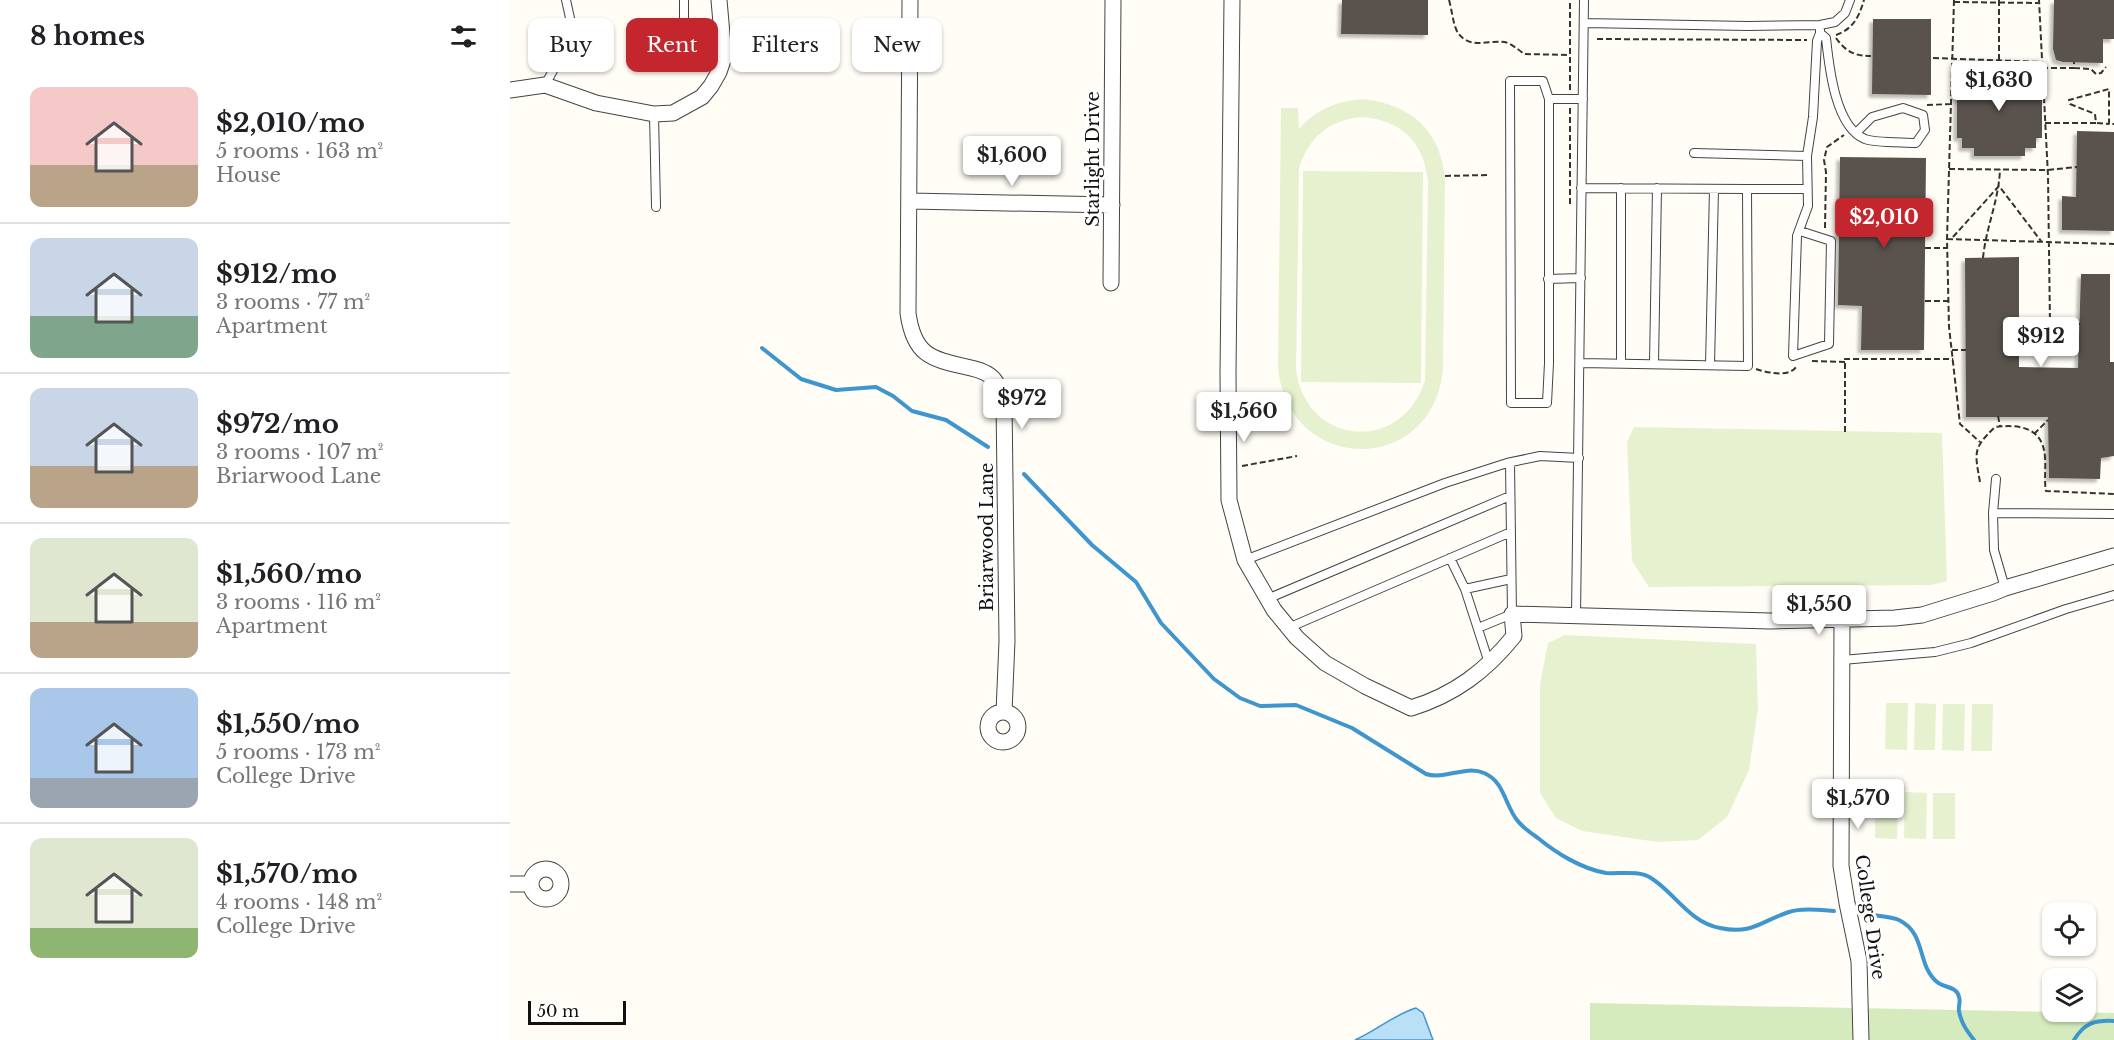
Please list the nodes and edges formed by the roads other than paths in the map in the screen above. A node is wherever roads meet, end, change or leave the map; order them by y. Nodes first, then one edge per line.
1 (566, 0) edge
2 (684, 0) edge
3 (719, 0) edge
4 (910, 0) edge
5 (1113, 0) edge
6 (1232, 0) edge
7 (1584, 0) edge
8 (1850, 0) edge
9 (684, 18) edge
10 (1584, 23) junction
11 (1820, 29) junction
12 (545, 85) junction
13 (510, 90) edge
14 (1549, 99) junction
15 (1583, 99) junction
16 (654, 114) junction
17 (1853, 131) junction
18 (1694, 153) dead end
19 (1807, 156) junction
20 (1581, 188) junction
21 (1621, 188) junction
22 (1657, 188) junction
23 (1714, 189) junction
24 (1747, 189) junction
25 (1807, 189) junction
26 (910, 201) junction
27 (1113, 205) junction
28 (656, 207) dead end
29 (1800, 231) junction
30 (1548, 279) junction
31 (1581, 279) junction
32 (1111, 283) dead end
33 (1581, 363) junction
34 (1621, 363) junction
35 (1654, 364) junction
36 (1710, 365) junction
37 (1579, 458) junction
38 (1510, 463) junction
39 (1996, 479) dead end
40 (1510, 496) junction
41 (1993, 513) junction
42 (2114, 514) edge
43 (1511, 532) junction
44 (2114, 556) edge
45 (1450, 558) junction
46 (1245, 560) junction
47 (1511, 579) junction
48 (2005, 588) junction
49 (1466, 589) junction
50 (2114, 595) edge
51 (1268, 599) junction
52 (1512, 614) junction
53 (1576, 616) junction
54 (1842, 619) junction
55 (1288, 628) junction
56 (1478, 628) junction
57 (1842, 660) junction
58 (1489, 663) junction
59 (1004, 712) dead end
60 (510, 884) edge
61 (530, 884) dead end
62 (1861, 1040) edge

1 - 12 lane
2 - 9 lane
3 - 16 street
4 - 26 street, Briarwood Lane
5 - 27 street, Starlight Drive
6 - 46 street
7 - 10 lane
8 - 11 lane
10 - 11 lane
10 - 15 lane
11 - 17 lane
11 - 19 lane
12 - 13 street
12 - 16 street
14 - 15 lane
14 - 30 lane
14 - 30 lane
15 - 20 lane
16 - 28 lane
17 - 17 lane
18 - 19 lane
19 - 25 lane
20 - 21 lane
20 - 31 lane
21 - 22 lane
21 - 34 lane
22 - 23 lane
22 - 35 lane
23 - 24 lane
23 - 36 lane
24 - 25 lane
24 - 36 lane
25 - 29 lane
26 - 27 street
26 - 59 street, Briarwood Lane
27 - 32 street, Starlight Drive
29 - 29 lane
30 - 31 lane
31 - 33 lane
33 - 34 lane
33 - 37 lane
34 - 35 lane
35 - 36 lane
37 - 38 lane
37 - 53 lane
38 - 40 lane
38 - 46 lane
39 - 41 lane
40 - 43 lane
40 - 51 lane
41 - 42 lane
41 - 48 lane
43 - 45 lane
43 - 47 lane
44 - 48 street
45 - 49 lane
45 - 55 lane
46 - 51 street
47 - 49 lane
47 - 52 lane
48 - 54 street
49 - 56 lane
50 - 57 lane
51 - 55 street
52 - 53 street
52 - 56 lane
52 - 58 street
53 - 54 street
54 - 57 street, College Drive
55 - 58 street
56 - 58 lane
57 - 62 street, College Drive
60 - 61 street

